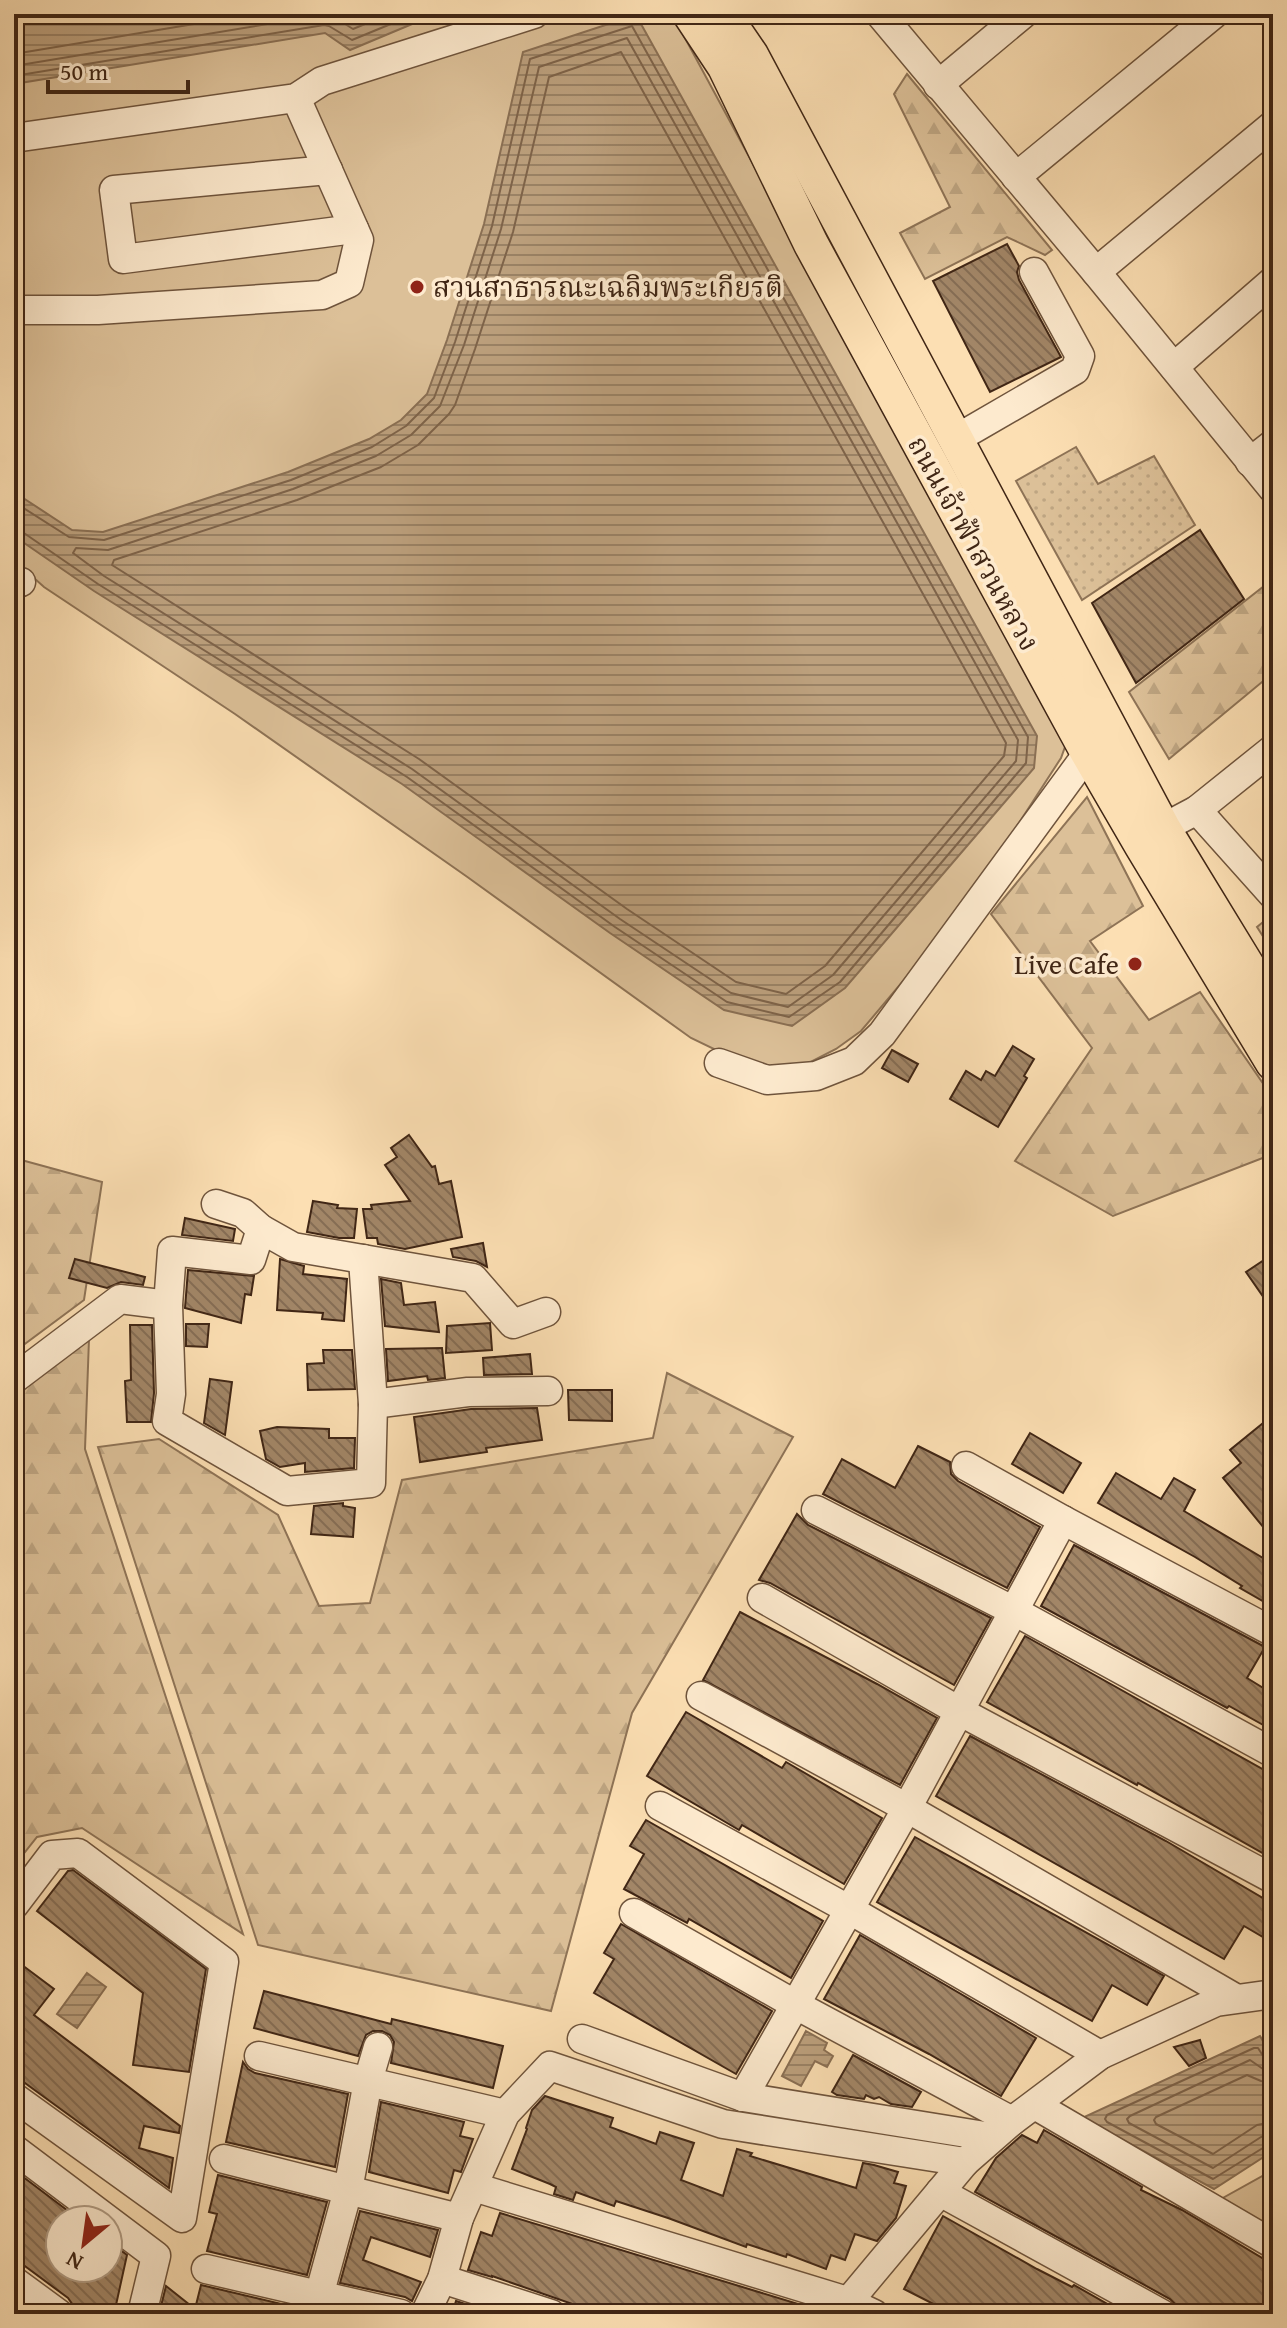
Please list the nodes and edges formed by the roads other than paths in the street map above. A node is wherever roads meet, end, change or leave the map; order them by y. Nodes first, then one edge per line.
1 (534, 14) edge
2 (690, 14) edge
3 (723, 14) edge
4 (880, 14) edge
5 (1023, 14) edge
6 (1214, 14) edge
7 (938, 85) junction
8 (296, 98) junction
9 (1273, 125) edge
10 (14, 138) edge
11 (328, 170) junction
12 (1016, 177) junction
13 (354, 229) junction
14 (843, 229) junction
15 (811, 244) junction
16 (1034, 272) dead end
17 (1096, 272) junction
18 (1273, 281) edge
19 (14, 310) edge
20 (1174, 367) junction
21 (956, 439) junction
22 (1273, 444) edge
23 (1250, 462) junction
24 (1273, 489) edge
25 (1273, 749) edge
26 (1088, 753) junction
27 (1197, 810) junction
28 (1163, 828) junction
29 (1273, 895) edge
30 (1273, 1008) edge
31 (719, 1063) dead end
32 (1273, 1063) edge
33 (216, 1204) dead end
34 (261, 1229) junction
35 (363, 1259) junction
36 (168, 1305) junction
37 (546, 1312) dead end
38 (14, 1379) edge
39 (548, 1391) dead end
40 (373, 1404) junction
41 (966, 1466) dead end
42 (816, 1510) dead end
43 (1063, 1520) junction
44 (762, 1598) dead end
45 (1014, 1611) junction
46 (1273, 1632) edge
47 (701, 1696) dead end
48 (959, 1711) junction
49 (1273, 1753) edge
50 (660, 1806) dead end
51 (907, 1808) junction
52 (1273, 1879) edge
53 (14, 1905) edge
54 (850, 1910) junction
55 (634, 1913) dead end
56 (1271, 1997) edge
57 (1235, 1998) junction
58 (796, 2005) junction
59 (582, 2039) dead end
60 (378, 2047) dead end
61 (1100, 2055) junction
62 (259, 2056) dead end
63 (368, 2081) junction
64 (14, 2097) edge
65 (743, 2097) junction
66 (505, 2114) junction
67 (1013, 2121) junction
68 (14, 2149) edge
69 (224, 2159) dead end
70 (965, 2162) junction
71 (474, 2187) junction
72 (348, 2190) junction
73 (940, 2192) junction
74 (459, 2218) junction
75 (1273, 2244) edge
76 (206, 2269) dead end
77 (442, 2279) junction
78 (14, 2281) edge
79 (317, 2304) edge
80 (843, 2307) edge
81 (59, 2314) edge
82 (142, 2314) edge
83 (401, 2314) edge
84 (425, 2314) edge
85 (551, 2314) edge
86 (874, 2314) edge
87 (1162, 2314) edge

1 - 8 street
2 - 15 main road, ถนนเจ้าฟ้าสวนหลวง
3 - 14 main road, ถนนเจ้าฟ้าสวนหลวง
4 - 7 street
5 - 7 street
6 - 12 street
7 - 12 street
8 - 10 street
8 - 11 street
9 - 17 street
11 - 13 street
11 - 13 street
12 - 17 street
13 - 19 street
14 - 15 main road
14 - 21 main road, ถนนเจ้าฟ้าสวนหลวง
15 - 26 main road, ถนนเจ้าฟ้าสวนหลวง
16 - 21 street
17 - 20 street
18 - 20 street
20 - 23 street
21 - 28 main road, ถนนเจ้าฟ้าสวนหลวง
22 - 23 street
23 - 24 street
25 - 27 street
26 - 31 street
26 - 32 main road, ถนนเจ้าฟ้าสวนหลวง
27 - 28 street
27 - 29 street
28 - 30 main road, ถนนเจ้าฟ้าสวนหลวง
33 - 34 street
34 - 35 street
34 - 36 street
35 - 37 street
35 - 40 street
36 - 38 street
36 - 40 street
39 - 40 street
41 - 43 street
42 - 45 street
43 - 45 street
43 - 46 street
44 - 48 street
45 - 48 street
45 - 49 street
47 - 51 street
48 - 51 street
48 - 52 street
50 - 54 street
51 - 54 street
51 - 57 street
53 - 64 street
54 - 58 street
54 - 61 street
55 - 58 street
56 - 57 street
57 - 61 street
58 - 65 street
58 - 67 street
59 - 65 street
60 - 63 street
61 - 67 street
62 - 63 street
63 - 66 street
63 - 72 street
65 - 67 street
66 - 70 street
66 - 71 street
67 - 70 street
67 - 75 street
68 - 82 street
69 - 72 street
70 - 73 street
71 - 74 street
71 - 80 street
72 - 74 street
72 - 79 street
73 - 80 street
73 - 87 street
74 - 77 street
76 - 79 street
77 - 84 street
77 - 85 street
78 - 81 street
79 - 83 street
80 - 86 street

